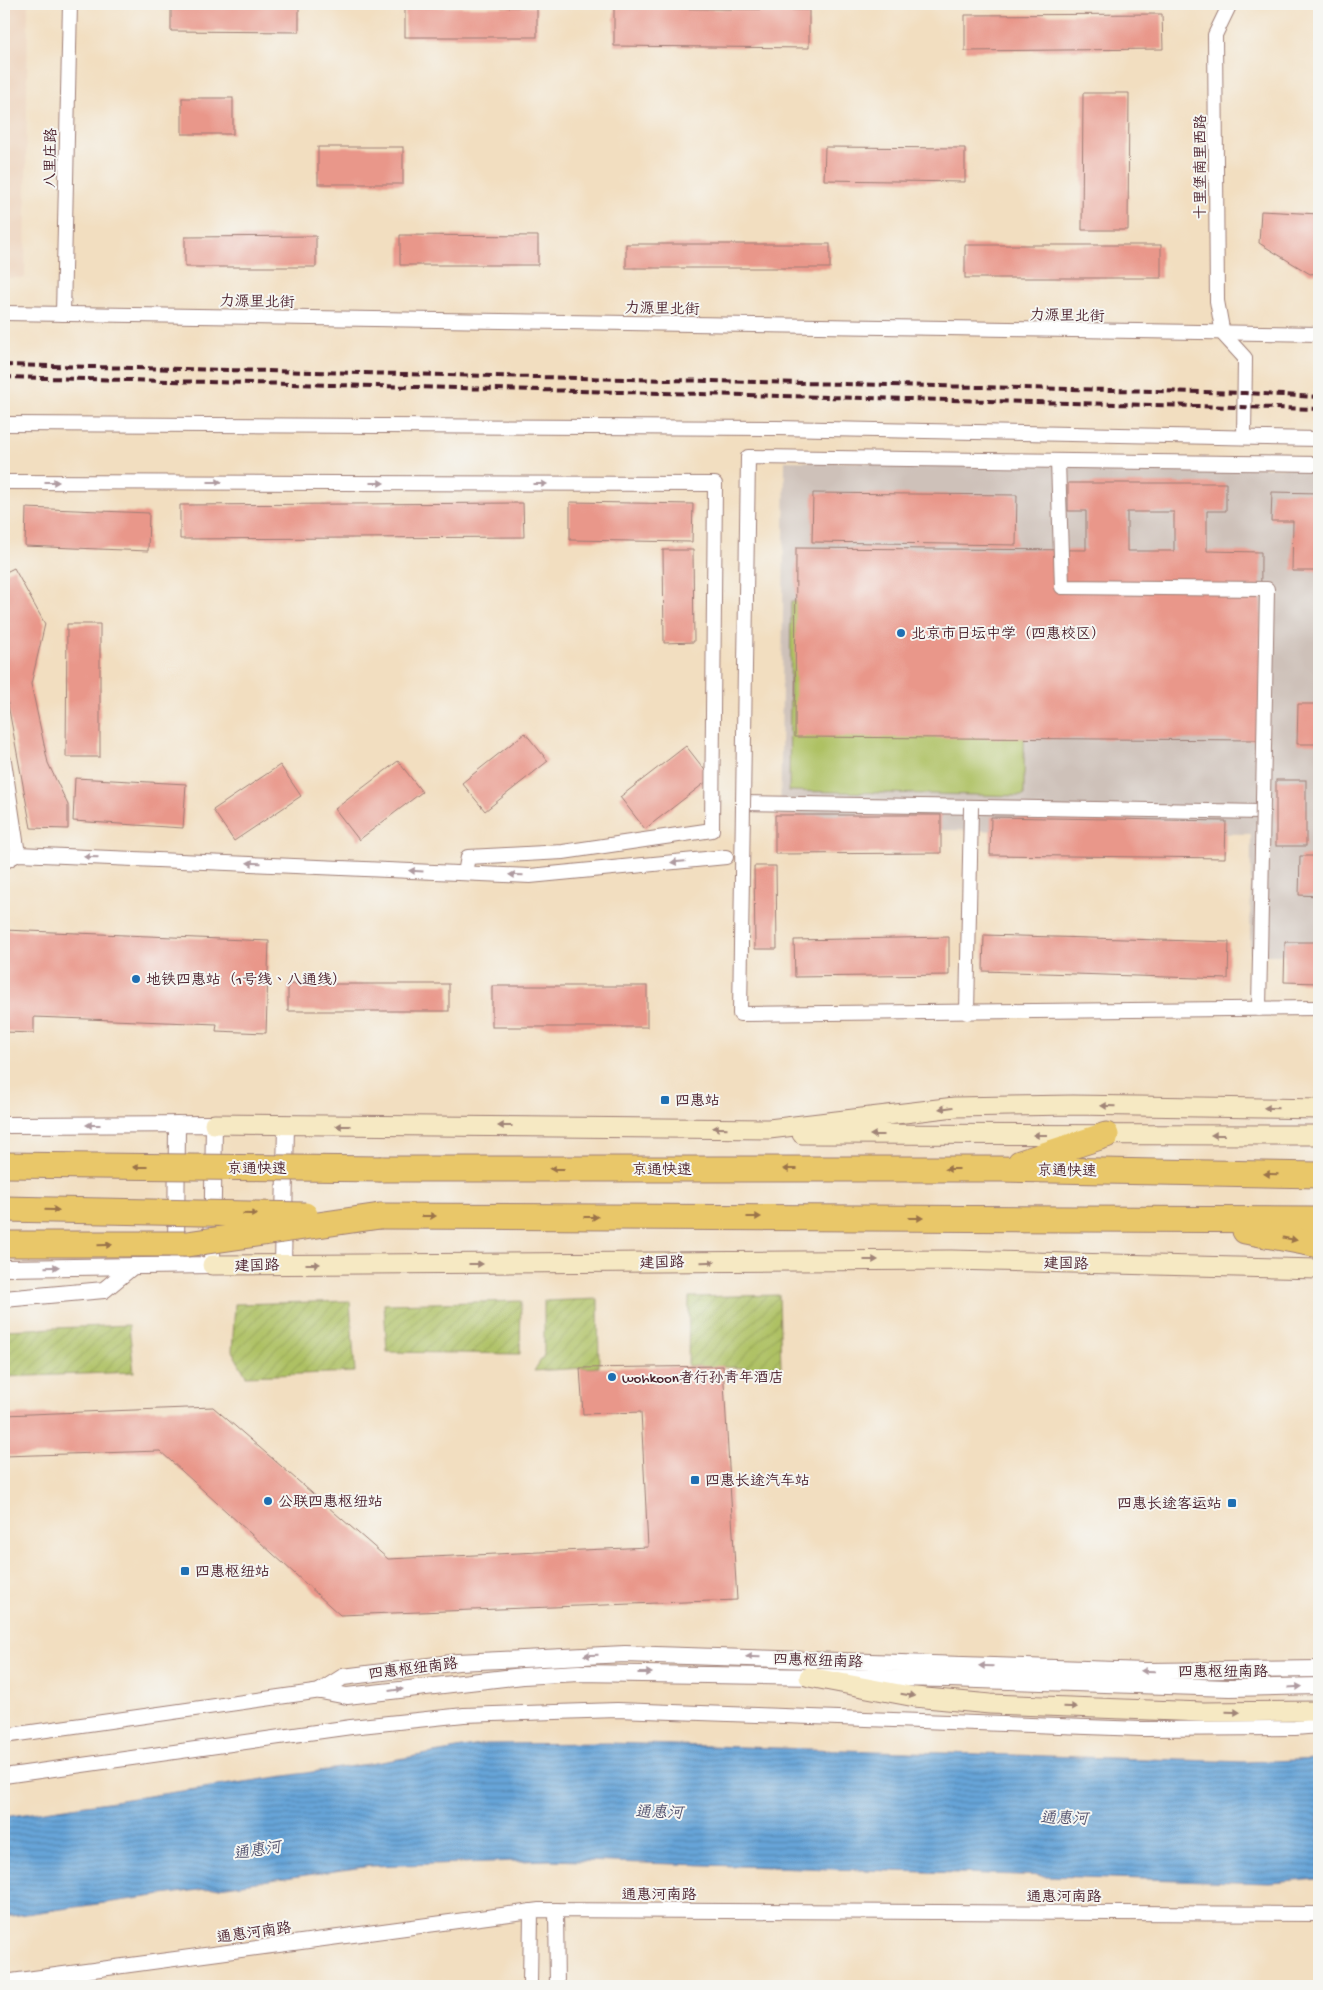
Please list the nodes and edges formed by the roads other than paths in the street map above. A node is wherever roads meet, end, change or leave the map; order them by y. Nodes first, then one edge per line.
1 (70, 4) edge
2 (1230, 4) edge
3 (4, 313) edge
4 (63, 314) junction
5 (1223, 334) junction
6 (1319, 334) edge
7 (4, 424) edge
8 (1244, 437) junction
9 (1319, 439) edge
10 (1058, 461) junction
11 (1319, 464) edge
12 (4, 482) edge
13 (4, 761) edge
14 (743, 803) junction
15 (971, 807) junction
16 (1263, 812) junction
17 (18, 854) junction
18 (726, 857) dead end
19 (4, 862) edge
20 (465, 873) junction
21 (1319, 1008) edge
22 (1259, 1009) junction
23 (967, 1013) junction
24 (1319, 1109) edge
25 (176, 1124) junction
26 (214, 1124) junction
27 (4, 1125) edge
28 (286, 1126) junction
29 (769, 1129) junction
30 (1106, 1135) junction
31 (1319, 1136) edge
32 (4, 1165) edge
33 (1001, 1169) junction
34 (1319, 1176) edge
35 (4, 1209) edge
36 (380, 1216) junction
37 (1174, 1218) junction
38 (1319, 1220) edge
39 (4, 1244) edge
40 (1319, 1245) edge
41 (283, 1264) junction
42 (212, 1265) junction
43 (133, 1266) junction
44 (176, 1266) junction
45 (4, 1268) edge
46 (1319, 1269) edge
47 (4, 1299) edge
48 (1319, 1669) edge
49 (809, 1677) junction
50 (1319, 1686) edge
51 (321, 1691) junction
52 (1319, 1711) edge
53 (1319, 1726) edge
54 (4, 1736) edge
55 (4, 1776) edge
56 (556, 1910) junction
57 (531, 1911) junction
58 (1319, 1914) edge
59 (4, 1982) edge
60 (530, 1986) edge
61 (557, 1986) edge

1 - 4 street, 八里庄路
2 - 5 street, 十里堡南里西路
3 - 4 street, 力源里北街
4 - 5 street, 力源里北街
5 - 6 street, 力源里北街
5 - 8 street
7 - 8 street
8 - 9 street
10 - 11 street, bridge
10 - 14 street, bridge
10 - 16 street, bridge
12 -> 20 street
13 - 17 street
14 - 15 street
14 - 23 street, bridge
15 - 16 street
15 - 23 street, bridge
16 - 22 street, bridge
17 - 19 street
20 -> 17 street
18 -> 20 street
21 - 22 street, bridge
22 - 23 street, bridge
24 -> 29 main road
25 - 26 street
25 -> 27 street
25 - 44 street
26 - 28 main road
26 - 42 street
29 -> 28 main road
28 - 41 street
30 -> 29 main road
31 -> 30 main road
30 - 33 highway
33 -> 32 highway, 京通快速, bridge
34 -> 33 highway, 京通快速
35 -> 36 highway, bridge
36 -> 37 highway
39 -> 36 highway, bridge
37 - 38 highway
37 -> 40 highway
41 - 42 main road, 建国路
41 -> 46 main road, 建国路
42 - 44 street, 建国路
43 - 44 street, 建国路
45 -> 43 street, 建国路
43 - 47 street
48 -> 51 street, 四惠枢纽南路
49 -> 50 street, 四惠枢纽南路
51 -> 49 street, 四惠枢纽南路
49 -> 52 main road
51 - 54 street, 四惠枢纽南路
53 - 55 street
56 - 57 street, 通惠河南路
56 - 58 street, 通惠河南路
56 - 61 street
57 - 59 street, 通惠河南路
57 - 60 street

